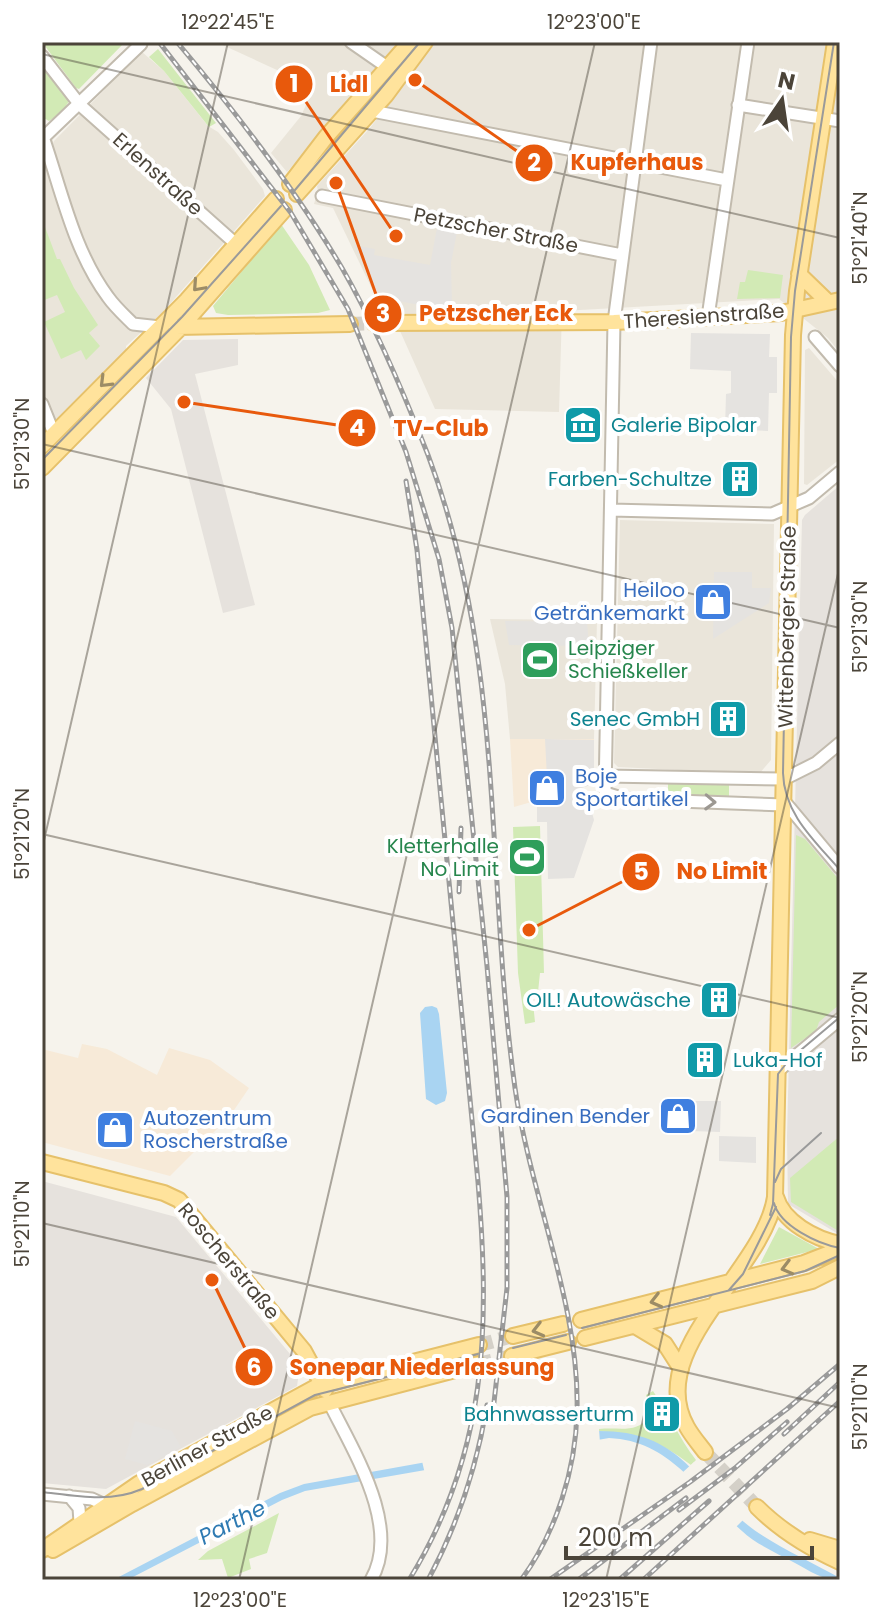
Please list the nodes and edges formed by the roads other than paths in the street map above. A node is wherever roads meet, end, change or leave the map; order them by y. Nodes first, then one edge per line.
1 (351, 42) edge
2 (410, 42) edge
3 (425, 42) edge
4 (651, 42) edge
5 (748, 42) edge
6 (835, 42) edge
7 (141, 44) edge
8 (42, 56) edge
9 (387, 67) junction
10 (80, 105) junction
11 (738, 105) junction
12 (372, 111) junction
13 (823, 118) junction
14 (840, 121) edge
15 (43, 136) edge
16 (635, 162) junction
17 (727, 180) junction
18 (322, 196) dead end
19 (236, 244) junction
20 (622, 255) junction
21 (799, 274) junction
22 (206, 299) junction
23 (834, 301) edge
24 (795, 310) junction
25 (708, 317) junction
26 (614, 322) junction
27 (374, 323) tunnel mouth
28 (133, 324) junction
29 (350, 324) tunnel mouth
30 (216, 326) junction
31 (160, 327) junction
32 (181, 327) junction
33 (815, 337) dead end
34 (144, 343) junction
35 (840, 366) edge
36 (42, 404) edge
37 (54, 434) junction
38 (42, 446) edge
39 (42, 468) edge
40 (840, 472) edge
41 (789, 508) junction
42 (611, 510) junction
43 (840, 743) edge
44 (605, 776) junction
45 (784, 779) junction
46 (784, 803) junction
47 (840, 868) edge
48 (840, 1019) edge
49 (779, 1070) junction
50 (42, 1162) edge
51 (775, 1193) junction
52 (840, 1246) edge
53 (840, 1267) edge
54 (728, 1287) junction
55 (714, 1305) junction
56 (581, 1320) dead end
57 (563, 1324) dead end
58 (635, 1326) junction
59 (513, 1336) tunnel mouth
60 (585, 1338) dead end
61 (568, 1342) dead end
62 (479, 1345) tunnel mouth
63 (512, 1356) tunnel mouth
64 (478, 1364) tunnel mouth
65 (681, 1369) junction
66 (322, 1385) junction
67 (329, 1402) junction
68 (705, 1452) tunnel mouth
69 (42, 1494) edge
70 (69, 1496) junction
71 (132, 1504) junction
72 (105, 1505) junction
73 (757, 1507) tunnel mouth
74 (80, 1522) junction
75 (101, 1522) junction
76 (787, 1532) junction
77 (840, 1549) edge
78 (42, 1553) edge
79 (840, 1562) edge
80 (371, 1580) edge

1 - 9 street
2 - 9 main road
3 - 12 main road
4 - 16 street
5 - 11 street
6 - 13 main road, Wittenberger Straße
7 - 10 street
8 - 10 street, Erlenstraße
9 - 12 main road
10 - 15 street
10 - 19 street, Erlenstraße
11 - 13 street
11 - 17 street
12 - 16 street
13 - 14 street
13 - 21 main road, Wittenberger Straße
15 - 28 street
16 - 17 street
16 - 20 street
17 - 25 street
18 - 20 street, Petzscher Straße
19 - 22 main road
19 -> 31 main road
20 - 26 street
21 - 23 main road
21 - 24 main road, Wittenberger Straße
22 - 30 main road
22 - 32 main road
23 - 24 main road, Theresienstraße
24 - 25 main road, Theresienstraße
24 - 41 main road, Wittenberger Straße
25 - 26 main road, Theresienstraße
26 - 27 main road, Theresienstraße
26 - 42 street
28 - 31 street
28 - 34 street
29 - 30 main road
30 - 32 main road
31 - 32 main road
31 - 34 main road
32 - 39 main road
33 - 35 street
34 -> 37 main road
36 - 37 street
37 - 38 main road
40 - 41 street
41 - 42 street
41 - 45 main road, Wittenberger Straße
42 - 44 street
43 - 45 street
44 - 45 street
44 -> 46 street
45 - 46 main road, Wittenberger Straße
46 - 47 street
46 - 49 main road, Wittenberger Straße
48 - 49 street
49 - 51 main road, Wittenberger Straße
50 - 66 main road, Roscherstraße
51 - 52 main road
51 - 54 main road, Wittenberger Straße
52 -> 54 main road
53 - 55 main road
54 - 55 main road, Wittenberger Straße
54 -> 56 main road
55 - 58 main road
55 - 65 main road, Wittenberger Straße
57 -> 59 main road
58 - 60 main road
58 - 65 main road
61 - 63 main road
62 - 66 main road, Berliner Straße
64 - 67 main road, Berliner Straße
65 - 68 main road
66 - 67 main road, Roscherstraße
66 - 72 main road, Berliner Straße
67 - 71 main road, Berliner Straße
67 - 80 street
69 - 70 street
70 - 72 street
70 - 74 street
71 - 72 street
71 - 75 main road, Berliner Straße
72 - 74 main road, Berliner Straße
72 - 75 street
73 - 76 main road
74 - 78 main road, Berliner Straße
75 - 78 main road, Berliner Straße
76 - 77 main road
76 - 79 main road

